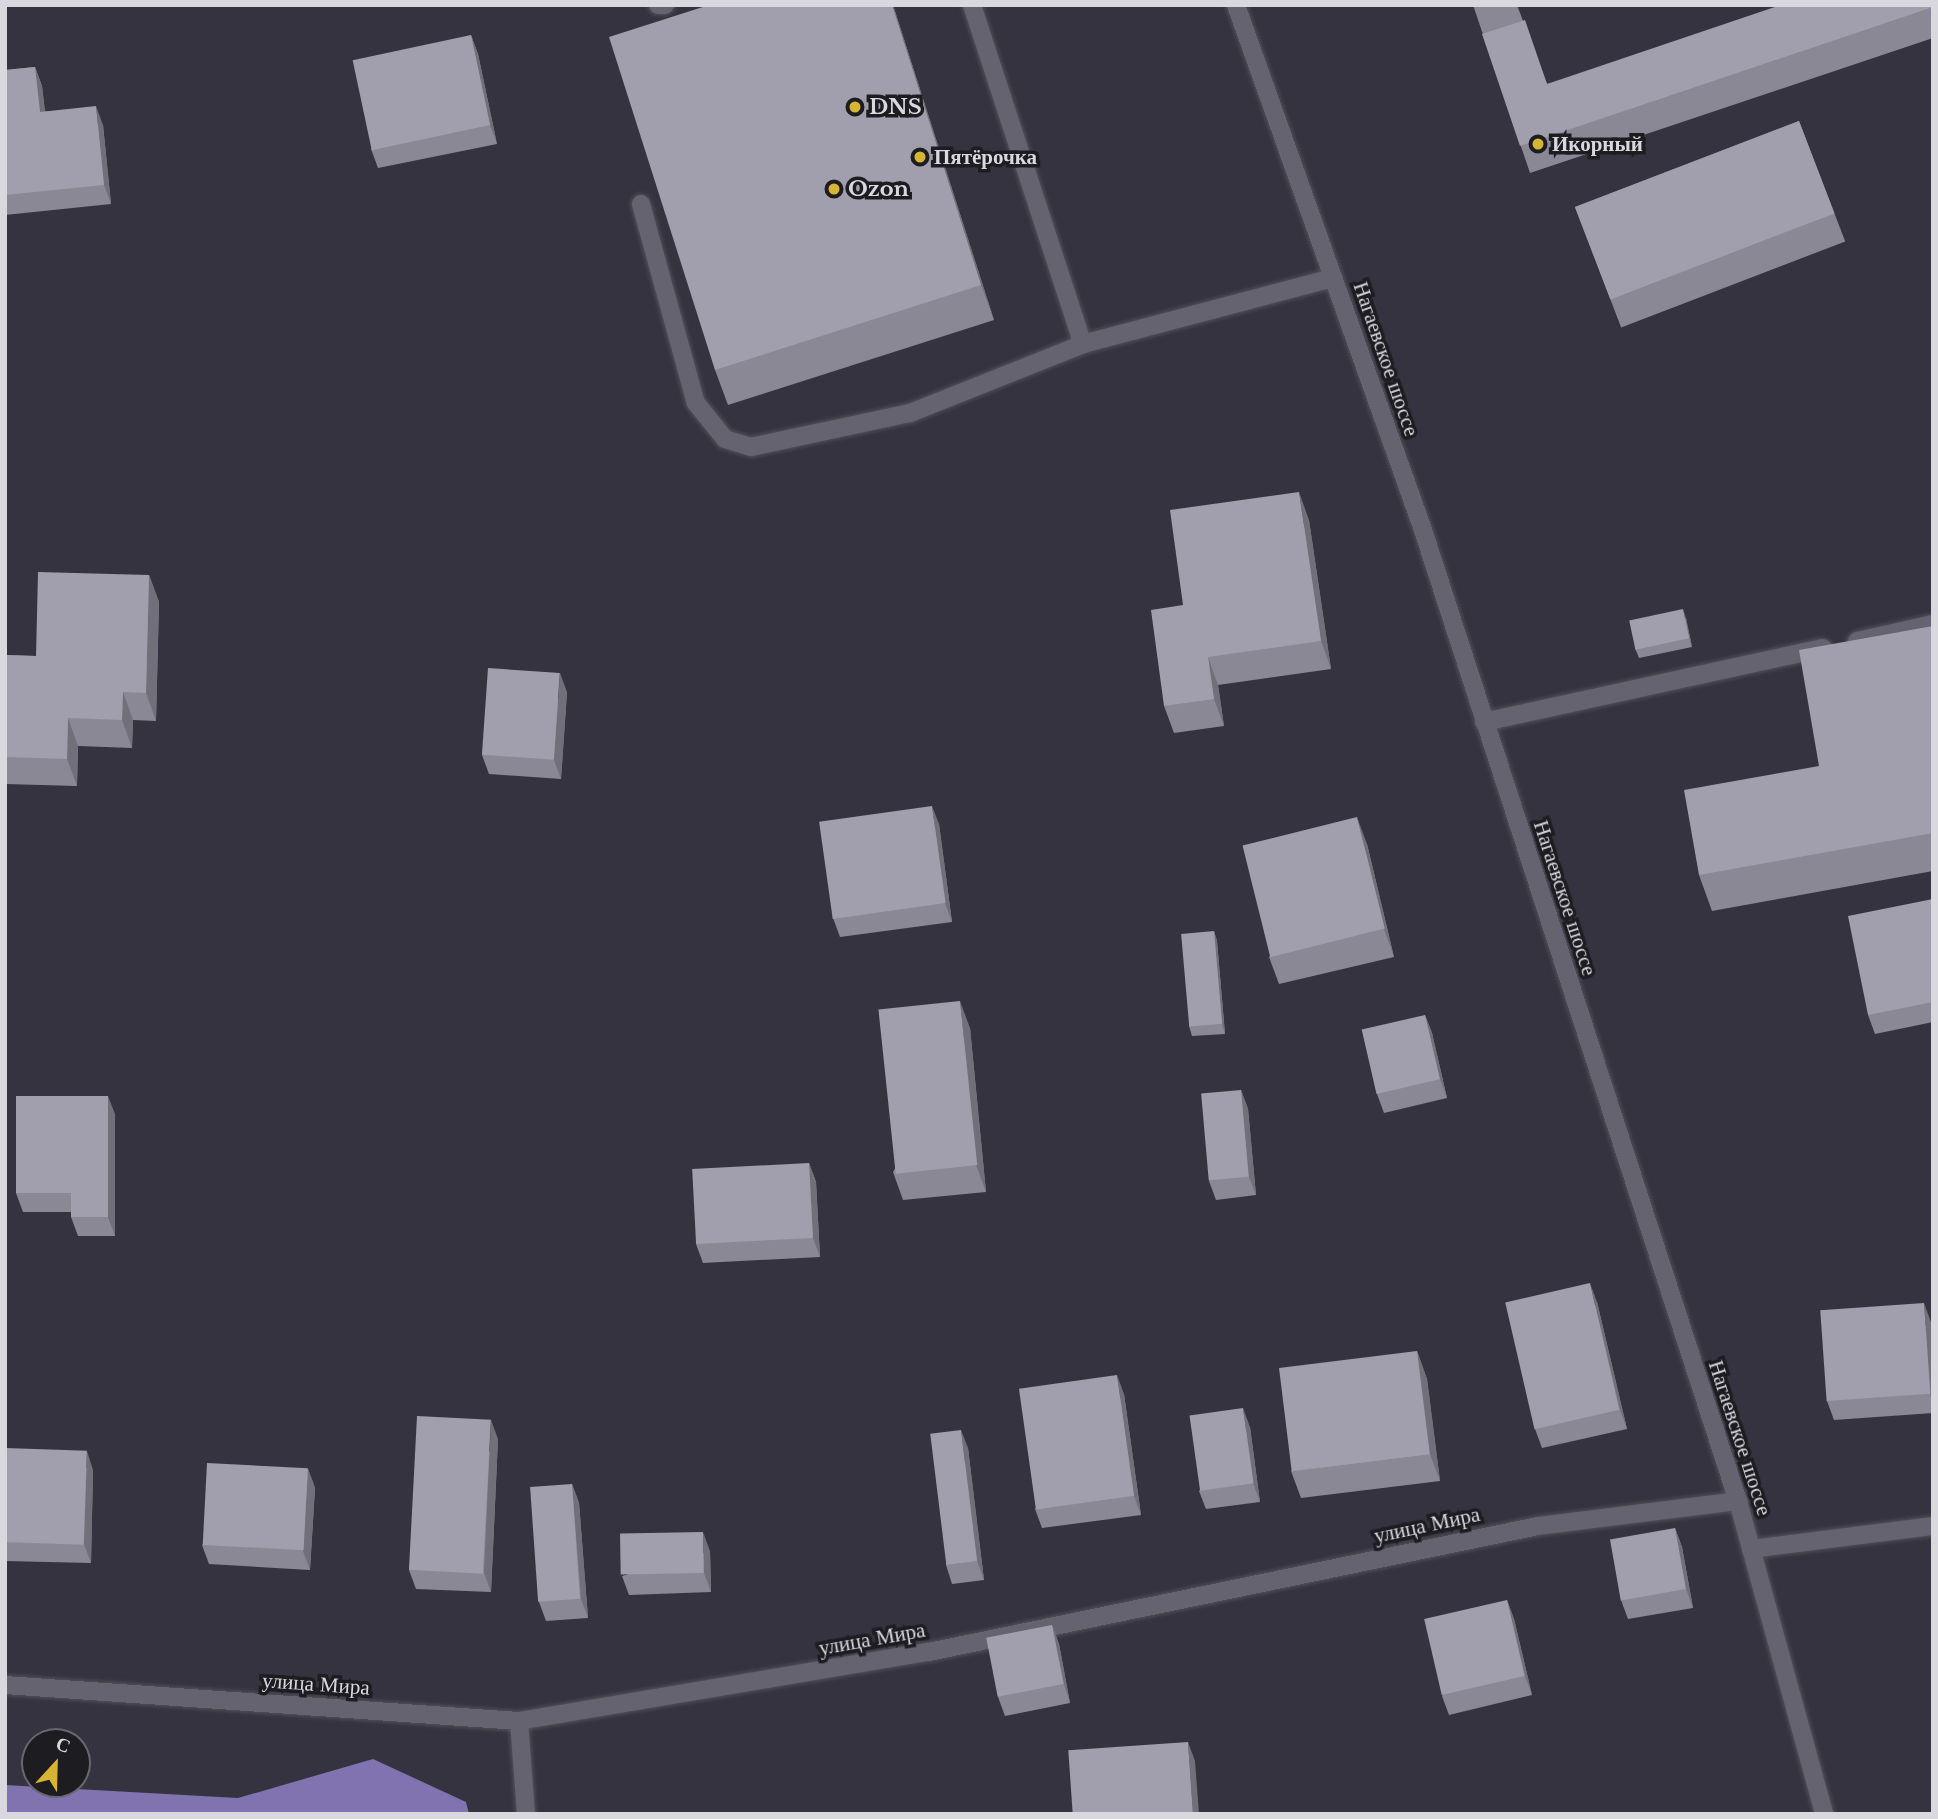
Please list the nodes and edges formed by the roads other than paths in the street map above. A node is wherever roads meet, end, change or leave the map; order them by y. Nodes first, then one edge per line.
1 (658, 5) edge
2 (665, 5) edge
3 (972, 5) edge
4 (1236, 5) edge
5 (641, 204) dead end
6 (1334, 278) junction
7 (1083, 344) junction
8 (1933, 624) edge
9 (1484, 722) junction
10 (1738, 1501) junction
11 (1933, 1526) edge
12 (1751, 1549) junction
13 (5, 1685) edge
14 (519, 1721) junction
15 (526, 1814) edge
16 (1824, 1814) edge

1 - 2 street
3 - 7 street
4 - 6 street, Нагаевское шоссе
5 - 7 street
6 - 7 street
6 - 9 street, Нагаевское шоссе
8 - 9 street
9 - 10 street, Нагаевское шоссе
10 - 12 street, Нагаевское шоссе
10 - 14 street, улица Мира
11 - 12 street
12 - 16 street, Нагаевское шоссе
13 - 14 street, улица Мира
14 - 15 street

